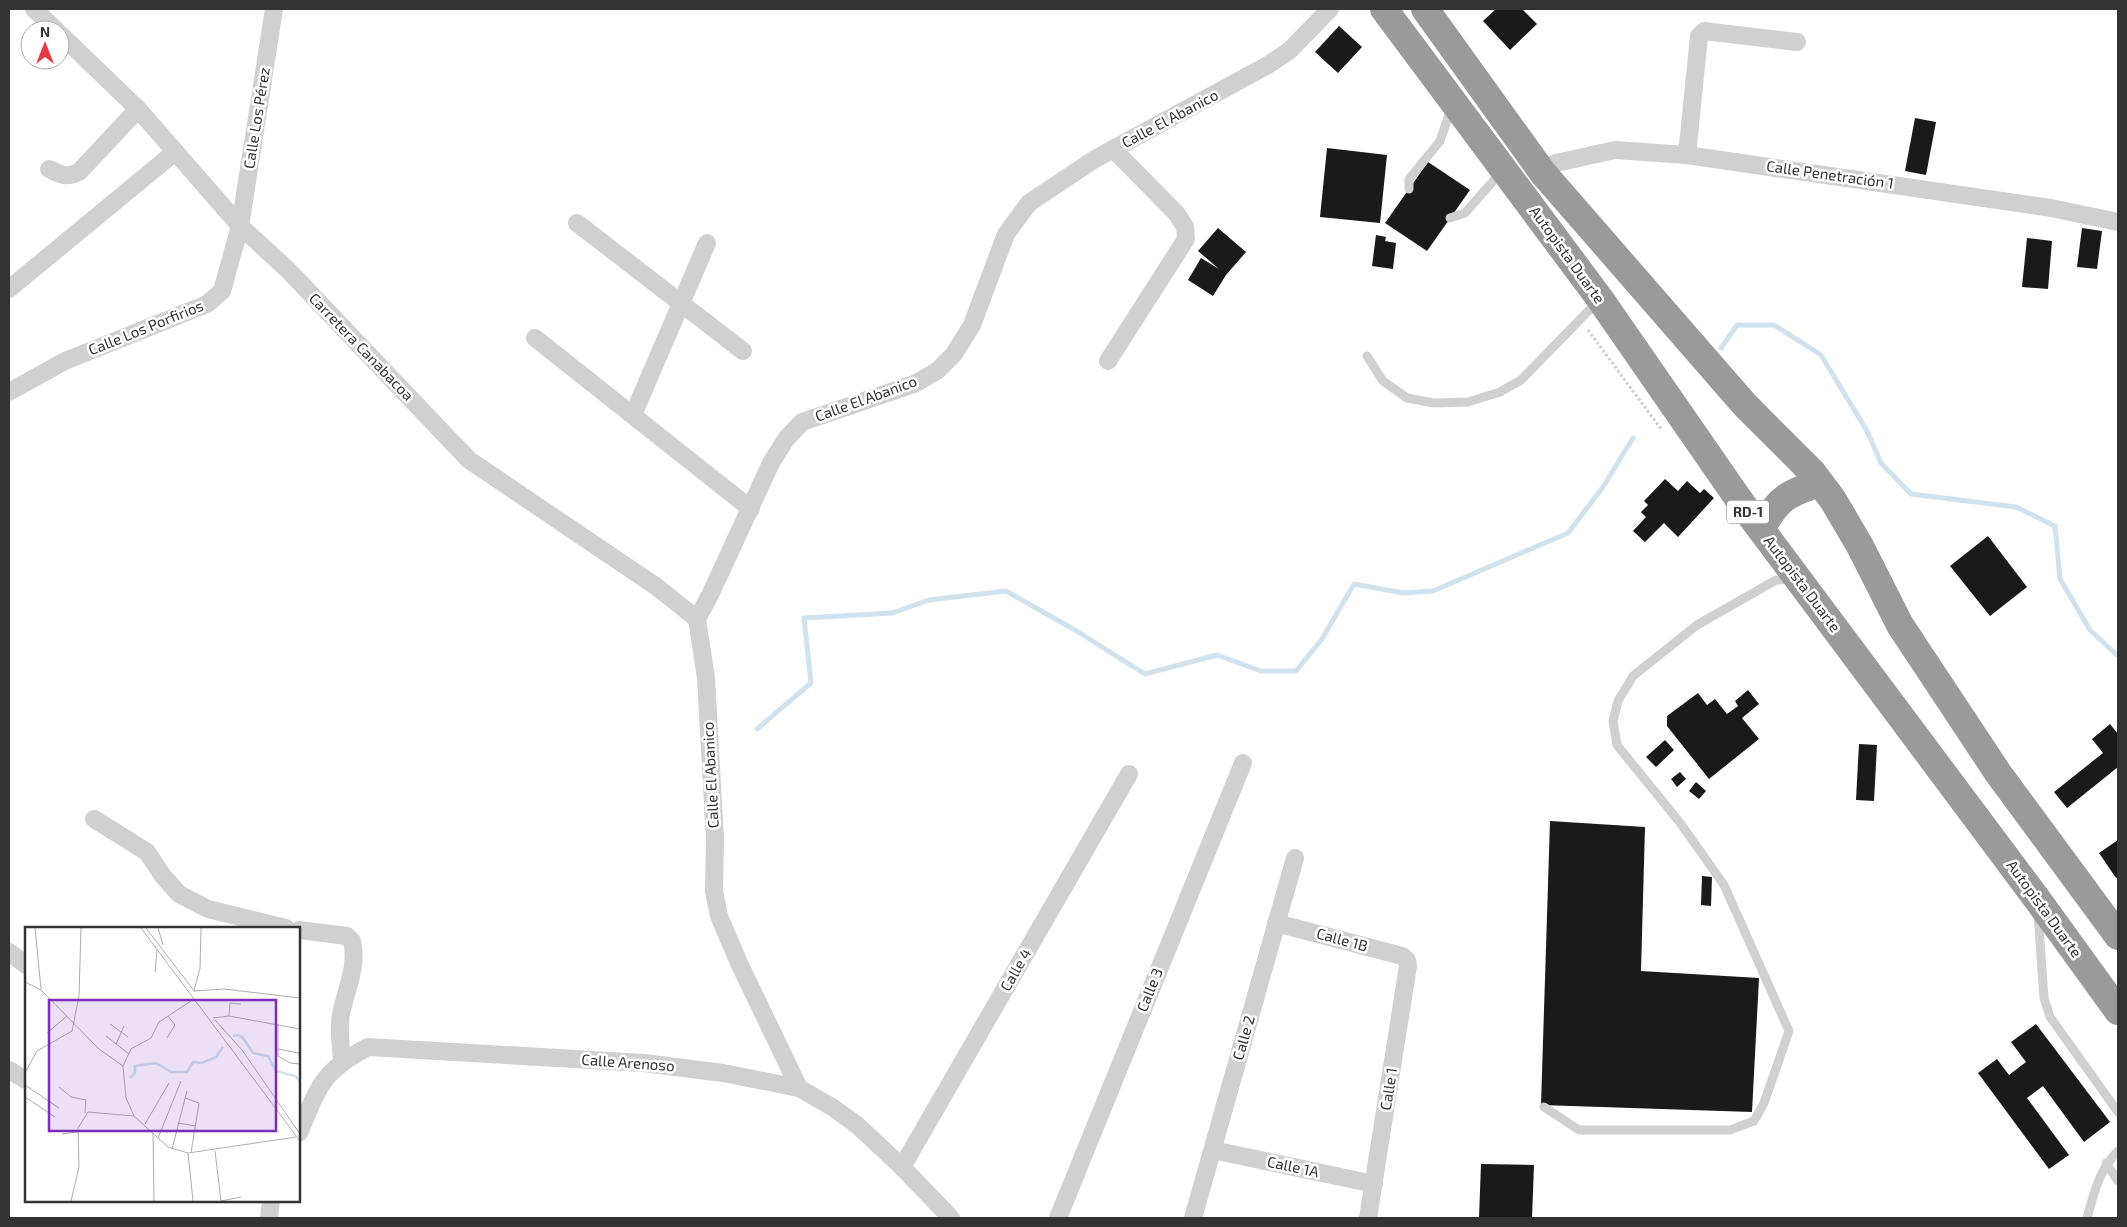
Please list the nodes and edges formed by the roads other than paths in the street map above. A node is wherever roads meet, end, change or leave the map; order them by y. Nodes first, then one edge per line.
1 (34, 9) edge
2 (274, 9) edge
3 (1330, 9) edge
4 (1384, 9) edge
5 (1425, 9) edge
6 (46, 20) edge
7 (1797, 42) dead end
8 (70, 44) edge
9 (1453, 101) junction
10 (138, 109) junction
11 (1113, 149) junction
12 (175, 152) junction
13 (1686, 155) junction
14 (49, 169) dead end
15 (1503, 169) junction
16 (1543, 173) junction
17 (1409, 189) dead end
18 (1450, 218) dead end
19 (2118, 222) edge
20 (577, 223) dead end
21 (240, 226) junction
22 (707, 243) dead end
23 (9, 289) edge
24 (1600, 299) junction
25 (681, 303) junction
26 (535, 338) dead end
27 (743, 351) dead end
28 (1367, 356) dead end
29 (1108, 361) dead end
30 (9, 392) edge
31 (633, 415) junction
32 (1812, 473) junction
33 (1742, 504) junction
34 (751, 508) junction
35 (1761, 529) junction
36 (1798, 578) junction
37 (697, 620) junction
38 (1243, 763) dead end
39 (1129, 774) dead end
40 (94, 819) dead end
41 (1294, 858) dead end
42 (2037, 899) junction
43 (1276, 923) junction
44 (282, 927) edge
45 (300, 930) edge
46 (2118, 936) edge
47 (9, 952) edge
48 (1407, 960) joint
49 (25, 964) edge
50 (2118, 1011) edge
51 (342, 1060) junction
52 (9, 1070) edge
53 (25, 1079) edge
54 (799, 1088) junction
55 (1544, 1107) dead end
56 (2118, 1112) edge
57 (300, 1131) edge
58 (1212, 1150) junction
59 (2118, 1151) edge
60 (2106, 1164) junction
61 (902, 1167) junction
62 (2118, 1181) edge
63 (1374, 1184) junction
64 (271, 1202) edge
65 (269, 1218) edge
66 (951, 1218) edge
67 (1058, 1218) edge
68 (1193, 1218) edge
69 (1368, 1218) edge
70 (2087, 1218) edge

1 - 6 street
2 - 21 street, Calle Los Pérez
3 - 11 street, Calle El Abanico
4 - 9 highway, Autopista Duarte / RD-1
5 - 16 highway, Autopista Duarte
7 - 13 street
8 - 10 street, Carretera Canabacoa
9 - 15 highway, Autopista Duarte / RD-1
9 - 17 lane
10 - 12 street, Carretera Canabacoa
10 - 14 street
11 - 29 street
11 - 34 street, Calle El Abanico
12 - 21 street, Carretera Canabacoa
12 - 23 street
13 - 16 street, Calle Penetración 1
13 - 19 street, Calle Penetración 1
15 - 18 lane
15 - 24 highway, Autopista Duarte / RD-1
16 - 32 highway, Autopista Duarte
20 - 25 street
21 - 30 street, Calle Los Porfirios
21 - 37 street, Carretera Canabacoa
22 - 25 street
24 - 28 lane
24 - 33 highway, Autopista Duarte / RD-1
25 - 27 street
25 - 31 street
26 - 31 street
31 - 34 street
32 - 33 highway
32 - 35 highway
32 - 46 highway, Autopista Duarte
33 - 35 highway, Autopista Duarte / RD-1
34 - 37 street, Calle El Abanico
35 - 36 highway, Autopista Duarte / RD-1
36 - 42 highway, Autopista Duarte / RD-1
36 - 55 lane
37 - 54 street, Calle El Abanico
38 - 67 street, Calle 3
39 - 61 street, Calle 4
40 - 44 street
41 - 43 street, Calle 2
42 - 50 highway, Autopista Duarte / RD-1
42 - 56 lane
43 - 48 street, Calle 1B
43 - 58 street, Calle 2
45 - 51 street
47 - 49 street
48 - 63 street, Calle 1
51 - 54 street, Calle Arenoso
51 - 57 street, Calle Arenoso
52 - 53 street
54 - 61 street, Calle Arenoso
58 - 63 street, Calle 1A
58 - 68 street, Calle 2
59 - 60 lane
60 - 62 lane
60 - 70 lane
61 - 66 street, Calle Arenoso
63 - 69 street, Calle 1
64 - 65 street

